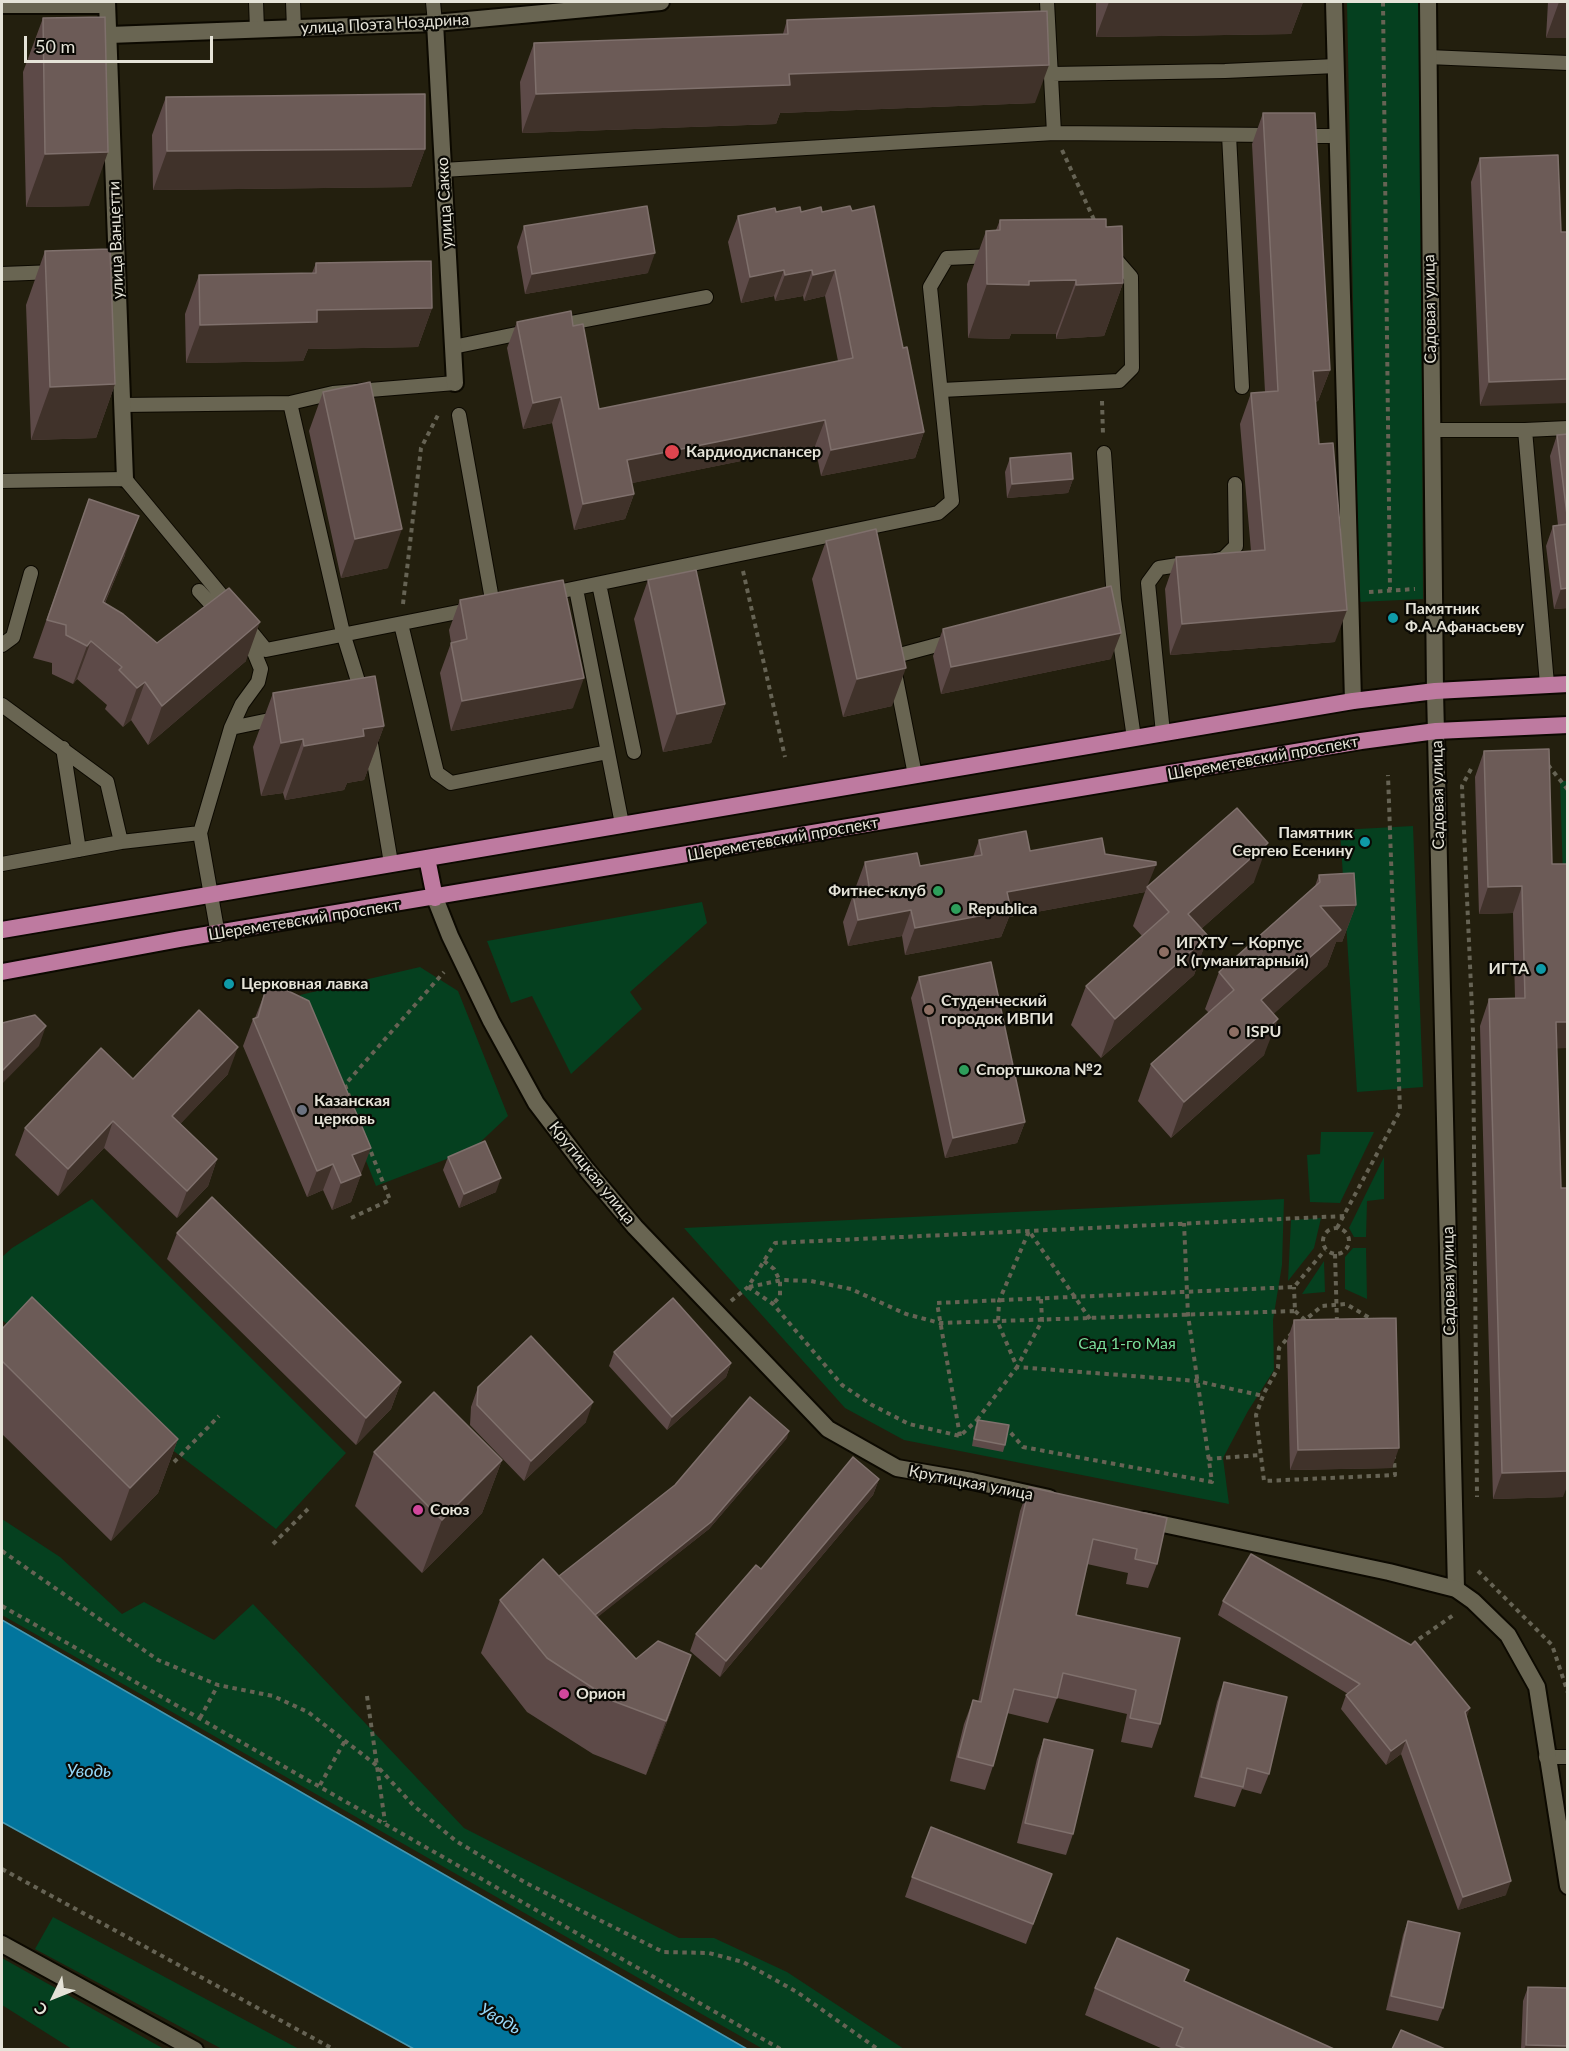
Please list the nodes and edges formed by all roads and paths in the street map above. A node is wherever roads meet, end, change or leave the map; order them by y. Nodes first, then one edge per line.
1 (256, 2) edge
2 (293, 2) edge
3 (434, 2) edge
4 (661, 2) edge
5 (1047, 2) edge
6 (1334, 2) edge
7 (1383, 2) edge
8 (1428, 2) edge
9 (107, 3) edge
10 (2, 5) edge
11 (435, 23) junction
12 (294, 29) junction
13 (257, 30) junction
14 (108, 35) junction
15 (1428, 57) junction
16 (1568, 63) edge
17 (1336, 66) junction
18 (1052, 74) junction
19 (1054, 133) junction
20 (1229, 135) junction
21 (1338, 136) junction
22 (443, 170) junction
23 (1102, 250) joint
24 (1004, 255) edge
25 (71, 272) edge
26 (2, 274) edge
27 (706, 297) dead end
28 (453, 346) junction
29 (455, 382) junction
30 (1101, 382) junction
31 (1242, 387) dead end
32 (942, 390) junction
33 (290, 403) junction
34 (122, 405) junction
35 (459, 415) dead end
36 (1568, 428) edge
37 (1432, 430) junction
38 (1525, 430) junction
39 (1104, 453) joint
40 (125, 479) junction
41 (2, 481) edge
42 (1235, 484) dead end
43 (739, 555) junction
44 (31, 573) dead end
45 (599, 584) junction
46 (576, 589) junction
47 (1390, 590) dead end
48 (199, 591) dead end
49 (534, 597) edge
50 (401, 624) junction
51 (343, 633) junction
52 (970, 637) edge
53 (2, 645) edge
54 (1547, 684) junction
55 (1568, 684) edge
56 (1435, 691) junction
57 (1353, 701) junction
58 (2, 705) edge
59 (297, 714) edge
60 (1568, 725) edge
61 (231, 728) junction
62 (1436, 730) junction
63 (1163, 733) junction
64 (1134, 738) junction
65 (63, 748) junction
66 (608, 752) junction
67 (634, 752) dead end
68 (785, 757) dead end
69 (1548, 765) edge
70 (1471, 770) dead end
71 (915, 775) junction
72 (1388, 775) dead end
73 (1568, 790) edge
74 (622, 824) junction
75 (200, 833) junction
76 (121, 842) junction
77 (79, 850) junction
78 (427, 858) junction
79 (391, 863) junction
80 (2, 864) edge
81 (211, 894) junction
82 (435, 898) junction
83 (2, 930) edge
84 (218, 935) junction
85 (447, 969) dead end
86 (2, 972) edge
87 (345, 1085) junction
88 (340, 1091) edge
89 (357, 1116) edge
90 (366, 1137) edge
91 (1344, 1216) junction
92 (351, 1218) dead end
93 (1184, 1224) junction
94 (1338, 1228) junction
95 (1029, 1231) junction
96 (1325, 1250) junction
97 (1335, 1254) junction
98 (764, 1261) junction
99 (780, 1281) junction
100 (748, 1287) junction
101 (1294, 1287) junction
102 (1187, 1292) junction
103 (1076, 1298) junction
104 (1041, 1299) junction
105 (999, 1301) junction
106 (1336, 1303) junction
107 (773, 1304) junction
108 (1295, 1311) junction
109 (1188, 1315) junction
110 (1091, 1319) junction
111 (1305, 1320) junction
112 (1042, 1321) junction
113 (940, 1323) junction
114 (998, 1323) junction
115 (1376, 1323) edge
116 (1337, 1329) edge
117 (1017, 1367) junction
118 (1197, 1381) junction
119 (1263, 1396) junction
120 (219, 1416) dead end
121 (977, 1420) junction
122 (987, 1422) edge
123 (996, 1424) edge
124 (960, 1436) junction
125 (1394, 1452) edge
126 (1260, 1455) junction
127 (1208, 1459) junction
128 (174, 1462) edge
129 (1060, 1501) edge
130 (1477, 1504) dead end
131 (310, 1507) dead end
132 (1127, 1516) edge
133 (273, 1544) dead end
134 (2, 1551) edge
135 (1456, 1589) junction
136 (2, 1606) edge
137 (218, 1685) junction
138 (367, 1695) dead end
139 (200, 1718) junction
140 (346, 1739) junction
141 (1546, 1757) junction
142 (1568, 1757) edge
143 (376, 1765) junction
144 (320, 1785) junction
145 (385, 1822) junction
146 (1564, 1834) edge
147 (2, 1869) edge
148 (1568, 1886) edge
149 (2, 1944) edge
150 (195, 2049) edge
151 (335, 2049) edge
152 (782, 2049) edge
153 (879, 2049) edge

1 - 13 lane
2 - 12 lane
3 - 11 lane
4 - 11 street, улица Поэта Ноздрина
5 - 18 lane
6 - 17 street
7 - 47 path
8 - 15 street, Садовая улица
9 - 10 street
9 - 14 street, улица Ванцетти
11 - 12 street, улица Поэта Ноздрина
11 - 22 street, улица Сакко
12 - 13 street, улица Поэта Ноздрина
13 - 14 street, улица Поэта Ноздрина
14 - 34 street, улица Ванцетти
15 - 16 lane
15 - 37 street, Садовая улица
17 - 18 lane
17 - 21 street
18 - 19 lane
19 - 20 lane
19 - 22 lane
19 - 23 path
20 - 21 lane
20 - 31 lane
21 - 57 street
22 - 28 street, улица Сакко
23 - 30 lane
24 - 32 lane
25 - 26 lane
27 - 28 lane
28 - 29 street, улица Сакко
29 - 33 lane
29 - 50 path
30 - 32 lane
30 - 39 path
32 - 43 lane
33 - 34 lane
33 - 51 lane
34 - 40 street, улица Ванцетти
35 - 50 lane
36 - 38 lane
37 - 38 lane
37 - 56 street, Садовая улица
38 - 54 lane
39 - 64 lane
40 - 41 lane
40 - 51 lane
42 - 63 lane
43 - 45 lane
43 - 68 path
44 - 53 lane
45 - 46 lane
45 - 67 lane
46 - 49 lane
46 - 66 lane
48 - 61 lane
50 - 51 lane
50 - 66 lane
51 - 79 lane
52 - 71 lane
54 - 55 main road
54 - 56 main road
56 - 57 main road
56 - 62 street, Садовая улица
57 - 63 main road
58 - 65 lane
59 - 61 lane
60 - 62 main road, Шереметевский проспект
61 - 75 lane
62 - 82 main road, Шереметевский проспект
62 - 135 street, Садовая улица
63 - 64 main road
64 - 71 main road
65 - 76 lane
65 - 77 lane
66 - 74 lane
69 - 73 path
70 - 130 path
71 - 74 main road
72 - 91 path
74 - 78 main road
75 - 76 lane
75 - 81 lane
76 - 77 lane
77 - 80 lane
78 - 79 main road
78 - 82 main road, Крутицкая улица
79 - 81 main road
81 - 83 main road
81 - 84 lane
82 - 84 main road, Шереметевский проспект
82 - 129 street, Крутицкая улица
84 - 86 main road, Шереметевский проспект
85 - 87 path
87 - 88 path
87 - 89 path
90 - 92 path
91 - 93 path
91 - 94 path
93 - 95 path
93 - 102 path
94 - 96 path
94 - 97 path
95 - 98 path
95 - 103 path
95 - 105 path
96 - 97 path
96 - 101 path
97 - 106 path
98 - 99 path
98 - 100 path
99 - 100 path
99 - 107 path
99 - 113 path
100 - 107 path
101 - 102 path
101 - 108 path
102 - 103 path
102 - 109 path
103 - 104 path
103 - 110 path
104 - 105 path
104 - 112 path
105 - 113 path
105 - 114 path
106 - 111 path
106 - 115 path
106 - 116 path
107 - 124 path
108 - 109 path
108 - 111 path
109 - 110 path
109 - 118 path
110 - 112 path
111 - 119 path
112 - 114 path
112 - 117 path
113 - 114 path
113 - 124 path
114 - 117 path
117 - 118 path
117 - 121 path
118 - 119 path
118 - 127 path
119 - 126 path
120 - 128 path
121 - 122 path
121 - 124 path
123 - 127 path
125 - 126 path
126 - 127 path
131 - 133 path
132 - 135 street
134 - 137 path
135 - 141 street
136 - 139 path
137 - 139 path
137 - 140 path
138 - 143 path
139 - 144 path
140 - 143 path
140 - 144 path
141 - 142 lane
141 - 146 street
143 - 145 path
143 - 153 path
144 - 145 path
145 - 152 path
146 - 148 street
147 - 151 path
149 - 150 street

